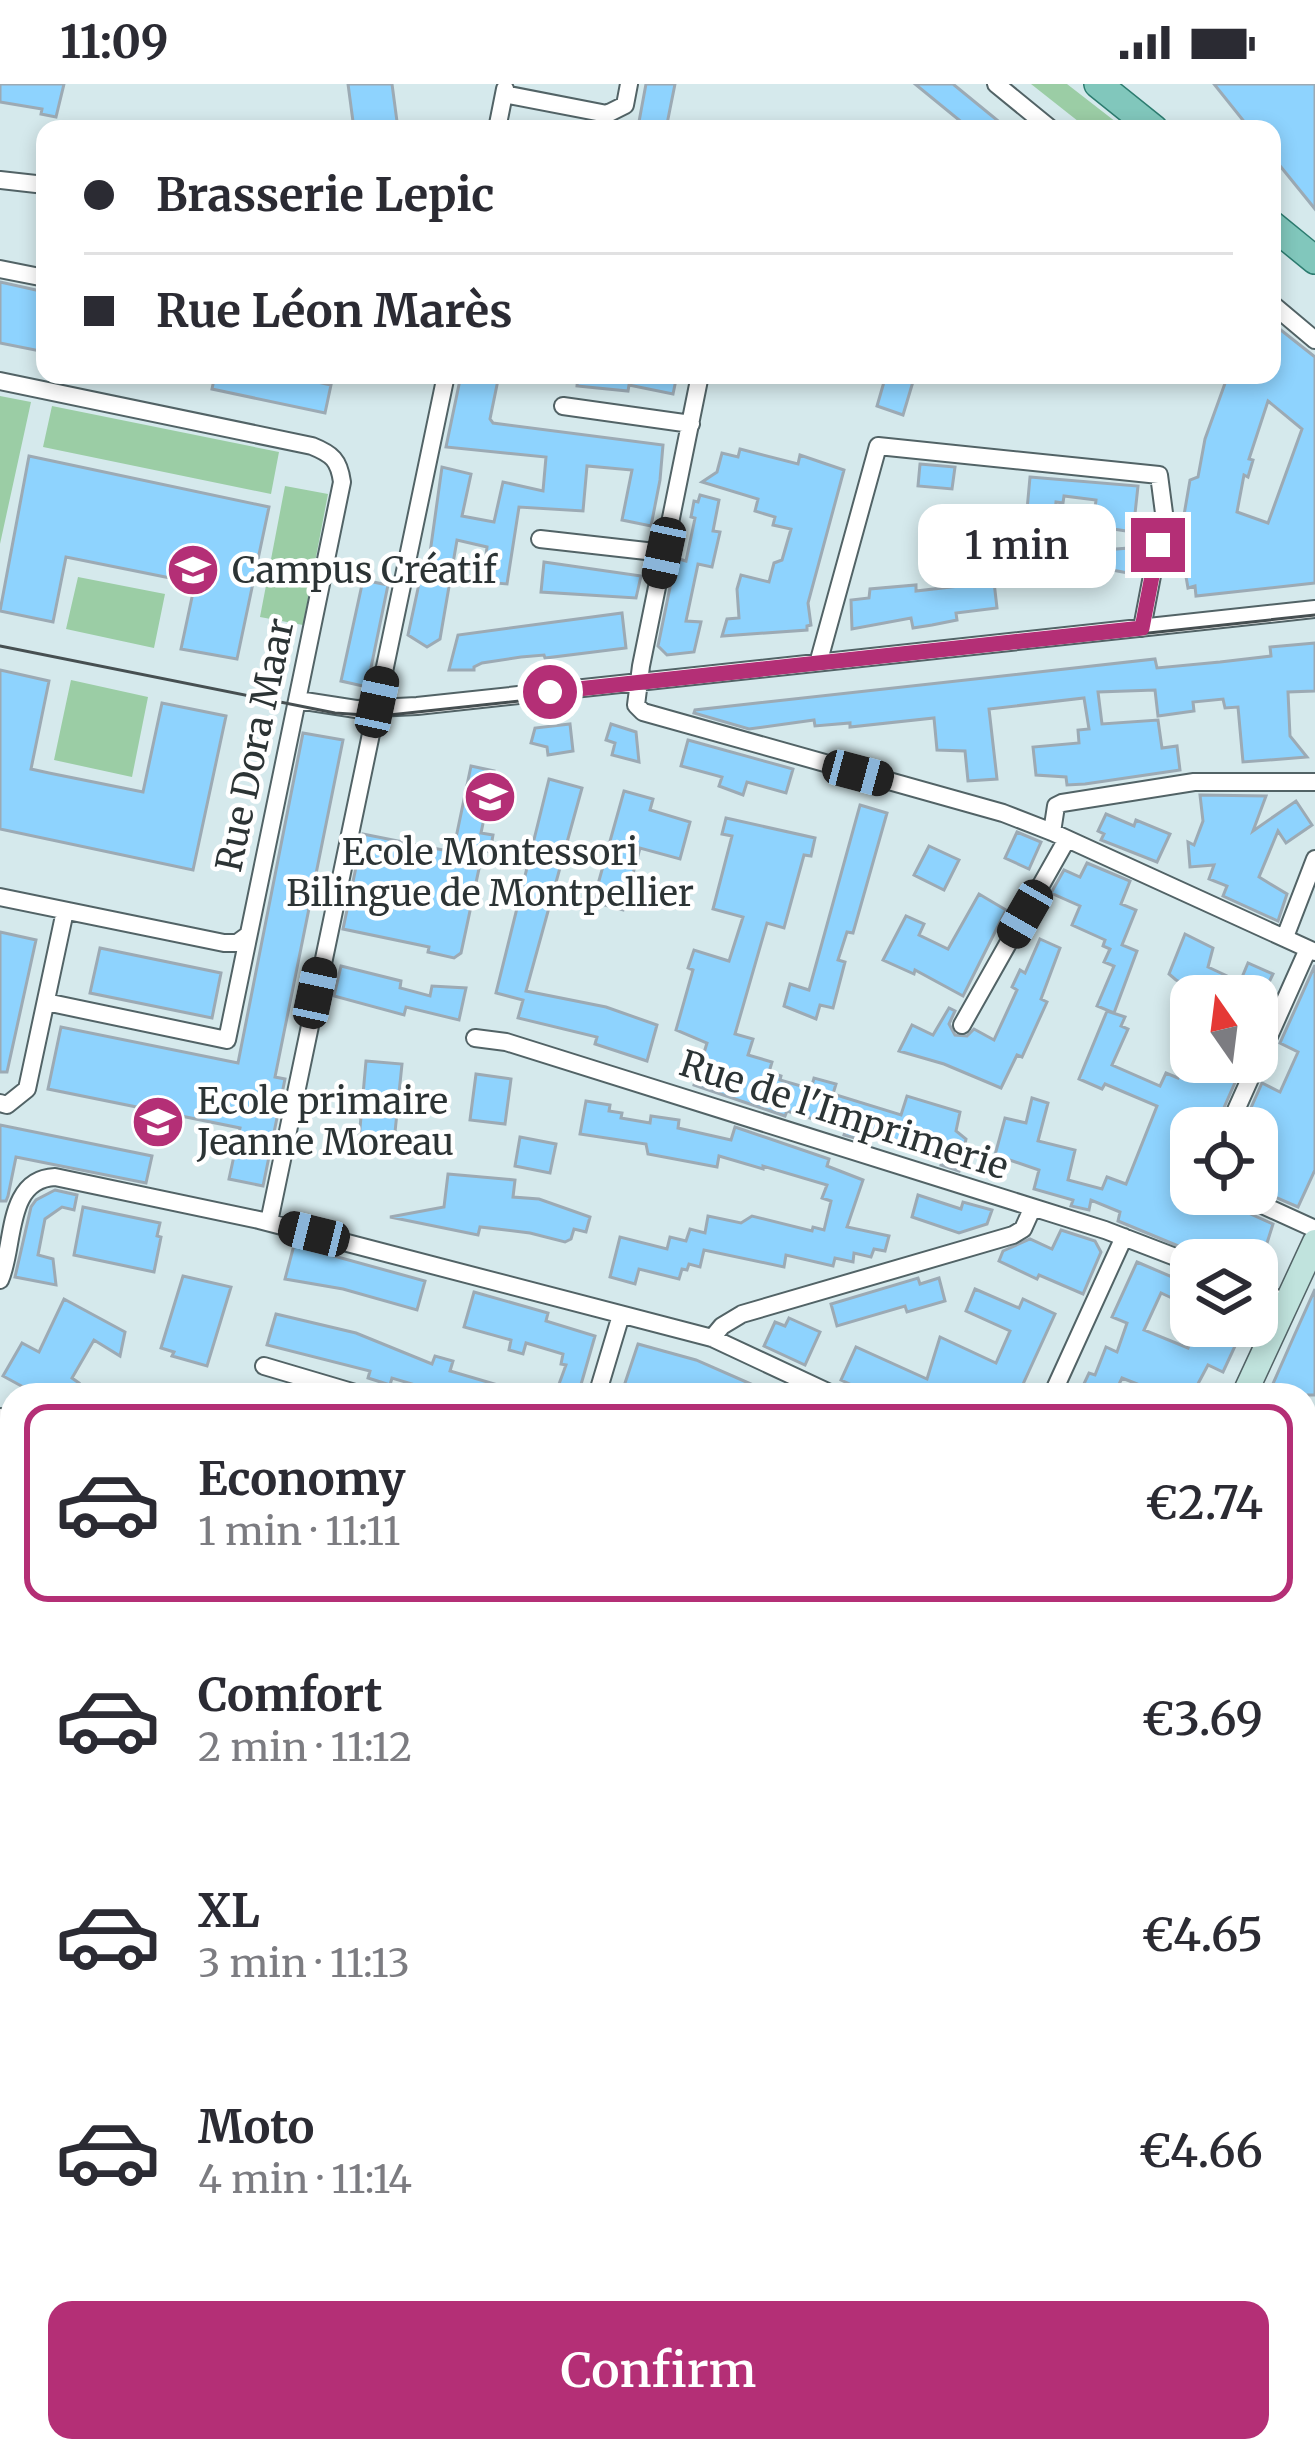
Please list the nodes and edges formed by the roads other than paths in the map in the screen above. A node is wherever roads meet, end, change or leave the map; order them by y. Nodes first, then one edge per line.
1 (629, 84) edge
2 (995, 84) edge
3 (1098, 84) edge
4 (505, 89) edge
5 (499, 120) edge
6 (1026, 120) edge
7 (1143, 120) edge
8 (0, 180) edge
9 (36, 183) edge
10 (1281, 232) edge
11 (1315, 260) edge
12 (0, 269) edge
13 (36, 276) edge
14 (1281, 312) edge
15 (1315, 340) edge
16 (0, 381) edge
17 (444, 384) edge
18 (699, 384) edge
19 (563, 406) dead end
20 (692, 424) junction
21 (540, 539) dead end
22 (664, 553) junction
23 (1315, 609) edge
24 (1142, 628) junction
25 (819, 660) junction
26 (638, 681) junction
27 (298, 700) junction
28 (376, 709) junction
29 (1315, 782) edge
30 (1060, 835) junction
31 (1315, 859) edge
32 (0, 897) edge
33 (65, 911) junction
34 (248, 935) junction
35 (1285, 938) junction
36 (1311, 950) edge
37 (46, 1003) junction
38 (962, 1024) dead end
39 (475, 1038) dead end
40 (0, 1103) edge
41 (1238, 1107) edge
42 (1032, 1209) junction
43 (1278, 1212) edge
44 (269, 1222) junction
45 (1315, 1229) edge
46 (1124, 1237) junction
47 (1315, 1242) edge
48 (1170, 1256) edge
49 (0, 1280) edge
50 (1299, 1290) edge
51 (621, 1315) junction
52 (712, 1338) junction
53 (264, 1366) dead end
54 (321, 1383) edge
55 (601, 1383) edge
56 (808, 1383) edge
57 (1057, 1383) edge
58 (1250, 1383) edge

1 - 4 street
2 - 6 street
3 - 7 main road
4 - 5 street
8 - 9 street
10 - 11 main road
12 - 13 street
14 - 15 street
16 - 27 street, Rue Dora Maar
17 - 28 street
18 - 20 street
19 - 20 street
20 - 22 street
21 - 22 street
22 - 26 street
23 - 24 street
24 - 25 street
24 - 25 street
25 - 26 street
26 - 28 street
26 - 30 street
27 - 28 street
27 - 34 street, Rue Dora Maar
28 - 44 street
29 - 30 street
30 - 35 street
30 - 38 street
31 - 35 street
32 - 33 street
33 - 34 street
33 - 37 street
34 - 37 street, Rue Dora Maar
35 - 36 street
36 - 41 street
37 - 40 street
39 - 42 street, Rue de l'Imprimerie
42 - 46 street, Rue de l'Imprimerie
42 - 52 street
43 - 45 street
44 - 49 street
44 - 51 street
46 - 48 street, Rue de l'Imprimerie
46 - 57 street
47 - 50 main road
50 - 58 main road
51 - 52 street
51 - 55 street
52 - 56 street
53 - 54 street

